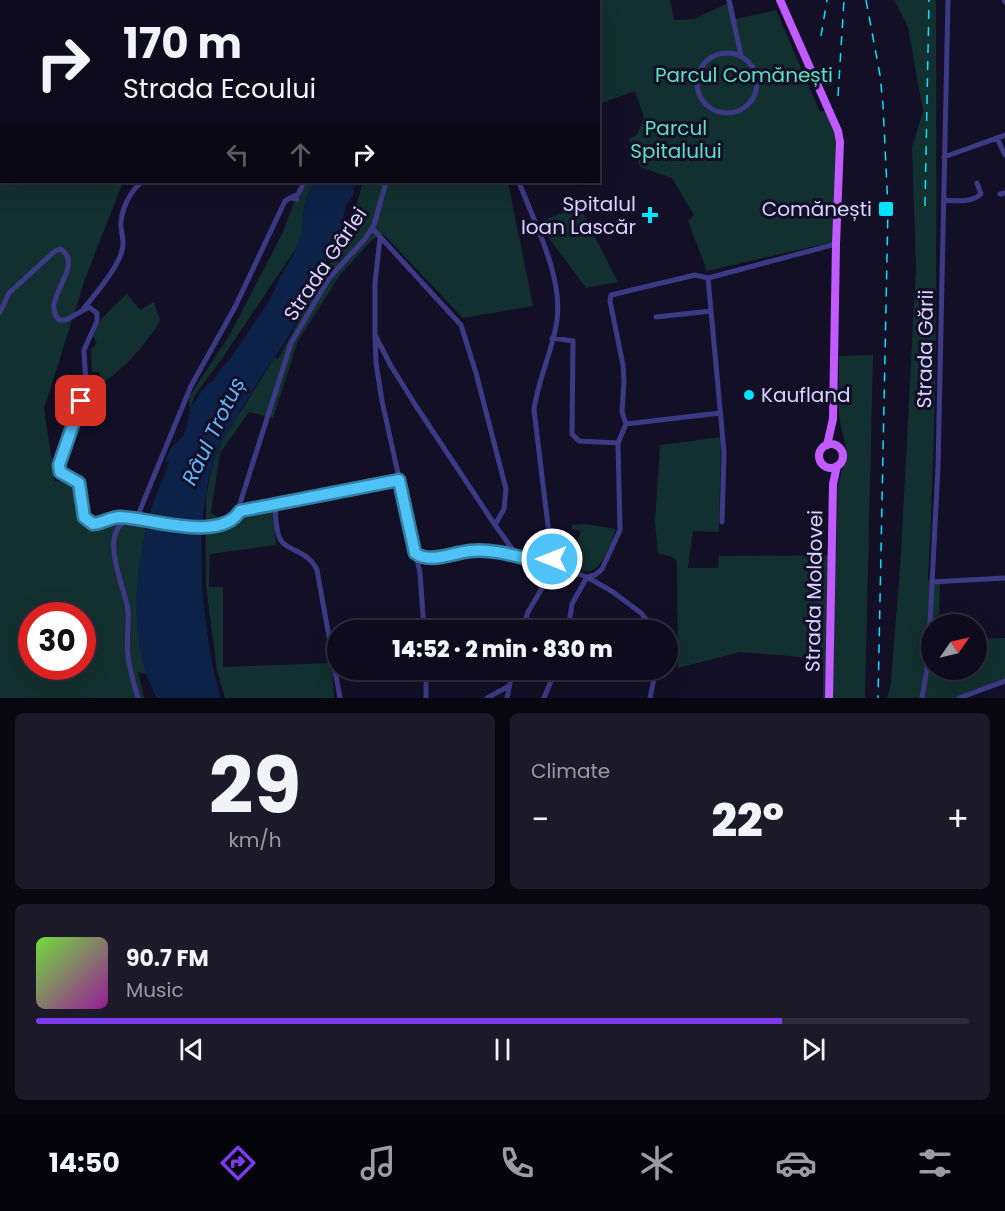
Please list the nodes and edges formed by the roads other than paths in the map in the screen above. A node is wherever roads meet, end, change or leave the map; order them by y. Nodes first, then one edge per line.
1 (729, 0) edge
2 (780, 0) edge
3 (948, 0) edge
4 (741, 56) junction
5 (1005, 135) edge
6 (997, 138) junction
7 (1005, 155) edge
8 (944, 157) junction
9 (141, 183) edge
10 (304, 183) edge
11 (386, 183) edge
12 (519, 183) edge
13 (977, 183) dead end
14 (944, 200) junction
15 (372, 228) junction
16 (380, 238) junction
17 (836, 244) junction
18 (708, 278) junction
19 (83, 309) junction
20 (711, 311) junction
21 (0, 312) edge
22 (656, 317) dead end
23 (375, 335) junction
24 (552, 338) junction
25 (720, 413) junction
26 (832, 419) junction
27 (626, 424) junction
28 (618, 443) junction
29 (826, 445) junction
30 (839, 446) junction
31 (826, 466) junction
32 (837, 466) junction
33 (399, 480) junction
34 (832, 484) junction
35 (275, 504) junction
36 (240, 511) junction
37 (141, 519) junction
38 (722, 522) dead end
39 (495, 525) junction
40 (415, 553) junction
41 (518, 557) junction
42 (550, 564) junction
43 (587, 577) junction
44 (1005, 578) edge
45 (932, 582) junction
46 (424, 620) edge
47 (525, 620) edge
48 (570, 620) edge
49 (647, 620) edge
50 (426, 680) edge
51 (510, 680) edge
52 (551, 680) edge
53 (654, 680) edge
54 (1005, 681) edge
55 (509, 686) junction
56 (138, 698) edge
57 (340, 698) edge
58 (426, 698) edge
59 (487, 698) edge
60 (507, 698) edge
61 (544, 698) edge
62 (650, 698) edge
63 (830, 698) edge
64 (922, 698) edge
65 (959, 698) edge

1 - 4 street
2 - 17 main road
3 - 8 street, Strada Gării
4 - 4 street
5 - 6 street
6 - 7 street
6 - 8 street
8 - 14 street, Strada Gării
9 - 19 street
10 - 37 street
11 - 15 street, Strada Gârlei
12 - 24 street
13 - 14 street
14 - 45 street, Strada Gării
15 - 16 street
15 - 36 street, Strada Gârlei
16 - 23 street
16 - 39 street
17 - 18 street
17 - 26 main road
18 - 20 street
18 - 27 street
19 - 21 street
19 - 37 street
20 - 22 street
20 - 25 street
23 - 33 street
23 - 39 street
24 - 28 street
24 - 42 street
25 - 27 street
25 - 38 street
26 - 29 main road
26 - 30 main road
27 - 28 street
28 - 43 street
29 - 30 main road
29 - 31 main road
30 - 32 main road
31 - 32 main road
31 - 34 main road, Strada Moldovei
32 - 34 main road, Strada Moldovei
33 - 35 street
33 - 40 street
34 - 63 main road, Strada Moldovei
35 - 36 street
35 - 57 street
36 - 37 street
37 - 56 street
39 - 41 street
40 - 41 street
40 - 46 street
41 - 42 street
42 - 43 street
42 - 47 street
43 - 48 street
43 - 49 street
44 - 45 street
45 - 64 street, Strada Gării
50 - 58 street
51 - 55 street
52 - 61 street
53 - 62 street
54 - 65 street
55 - 59 street
55 - 60 street

